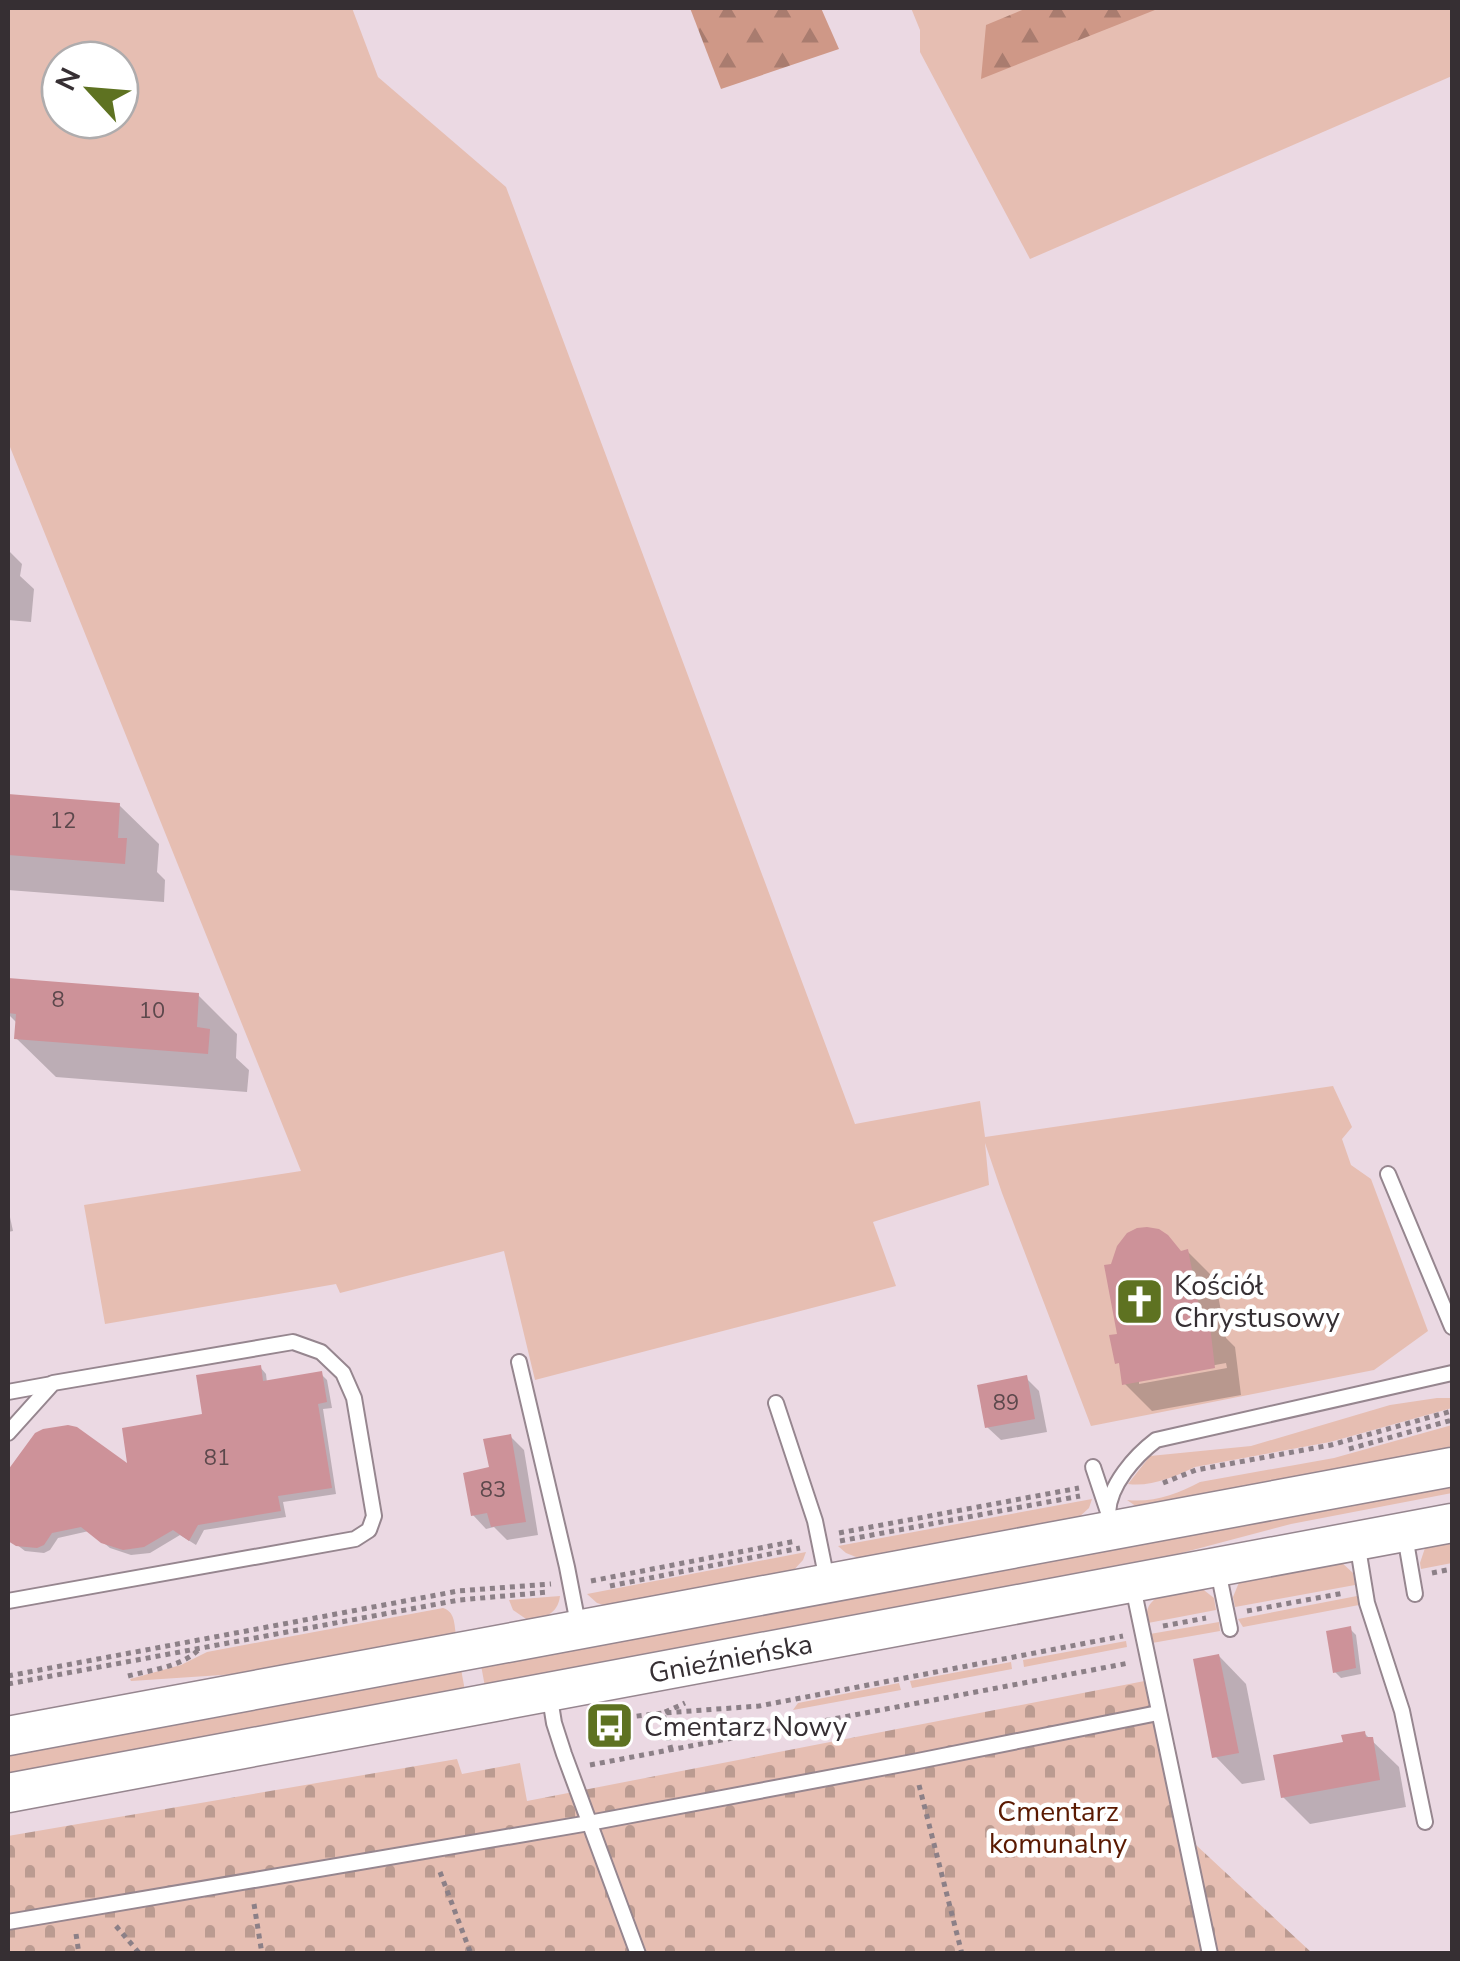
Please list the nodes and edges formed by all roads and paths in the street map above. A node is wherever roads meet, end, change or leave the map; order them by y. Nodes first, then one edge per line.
1 (1388, 1174) dead end
2 (1452, 1327) edge
3 (520, 1362) dead end
4 (1452, 1373) edge
5 (53, 1384) junction
6 (8, 1392) edge
7 (776, 1403) dead end
8 (1452, 1411) edge
9 (1452, 1420) edge
10 (8, 1433) edge
11 (1333, 1453) dead end
12 (1094, 1466) dead end
13 (1452, 1467) edge
14 (1148, 1488) dead end
15 (1103, 1506) junction
16 (1452, 1523) edge
17 (1404, 1532) junction
18 (819, 1539) junction
19 (1357, 1541) junction
20 (1217, 1566) junction
21 (1452, 1569) edge
22 (1412, 1576) junction
23 (1132, 1582) junction
24 (828, 1583) junction
25 (571, 1585) junction
26 (1364, 1588) junction
27 (1416, 1594) dead end
28 (459, 1598) junction
29 (8, 1601) edge
30 (1229, 1622) junction
31 (579, 1629) junction
32 (1142, 1631) junction
33 (207, 1639) junction
34 (200, 1648) junction
35 (1147, 1660) junction
36 (8, 1676) edge
37 (112, 1680) dead end
38 (8, 1684) edge
39 (548, 1691) junction
40 (1158, 1713) junction
41 (8, 1736) edge
42 (913, 1762) junction
43 (569, 1769) junction
44 (8, 1793) edge
45 (1426, 1822) dead end
46 (589, 1823) junction
47 (432, 1850) junction
48 (250, 1881) junction
49 (96, 1907) junction
50 (8, 1922) edge
51 (140, 1954) edge
52 (262, 1954) edge
53 (470, 1954) edge
54 (638, 1954) edge
55 (962, 1954) edge
56 (1210, 1954) edge

1 - 2 lane
3 - 25 lane
4 - 15 lane
5 - 6 lane
5 - 10 lane
5 - 29 lane
7 - 18 lane
8 - 14 path
9 - 11 path
12 - 15 lane
13 - 15 main road, Gnieźnieńska
15 - 18 path
15 - 18 path
15 - 24 main road, Gnieźnieńska
16 - 17 main road, Gnieźnieńska
17 - 19 main road, Gnieźnieńska
17 - 22 lane
18 - 24 lane
18 - 25 path
18 - 25 path
19 - 20 main road, Gnieźnieńska
19 - 26 lane
20 - 23 main road, Gnieźnieńska
20 - 30 lane
21 - 22 path
22 - 27 lane
23 - 32 lane
23 - 39 main road, Gnieźnieńska
24 - 31 main road, Gnieźnieńska
25 - 28 path
25 - 28 path
25 - 31 lane
26 - 30 path
26 - 45 lane
28 - 33 path
28 - 34 path
30 - 32 path
31 - 41 main road, Gnieźnieńska
32 - 35 lane
33 - 34 path
33 - 36 path
34 - 37 path
34 - 38 path
35 - 40 lane
35 - 43 path
39 - 43 lane
39 - 44 main road, Gnieźnieńska
40 - 42 lane
40 - 56 lane
42 - 46 lane
42 - 55 path
43 - 46 lane
46 - 47 lane
46 - 54 lane
47 - 48 lane
47 - 53 path
48 - 49 lane
48 - 52 path
49 - 50 lane
49 - 51 path

